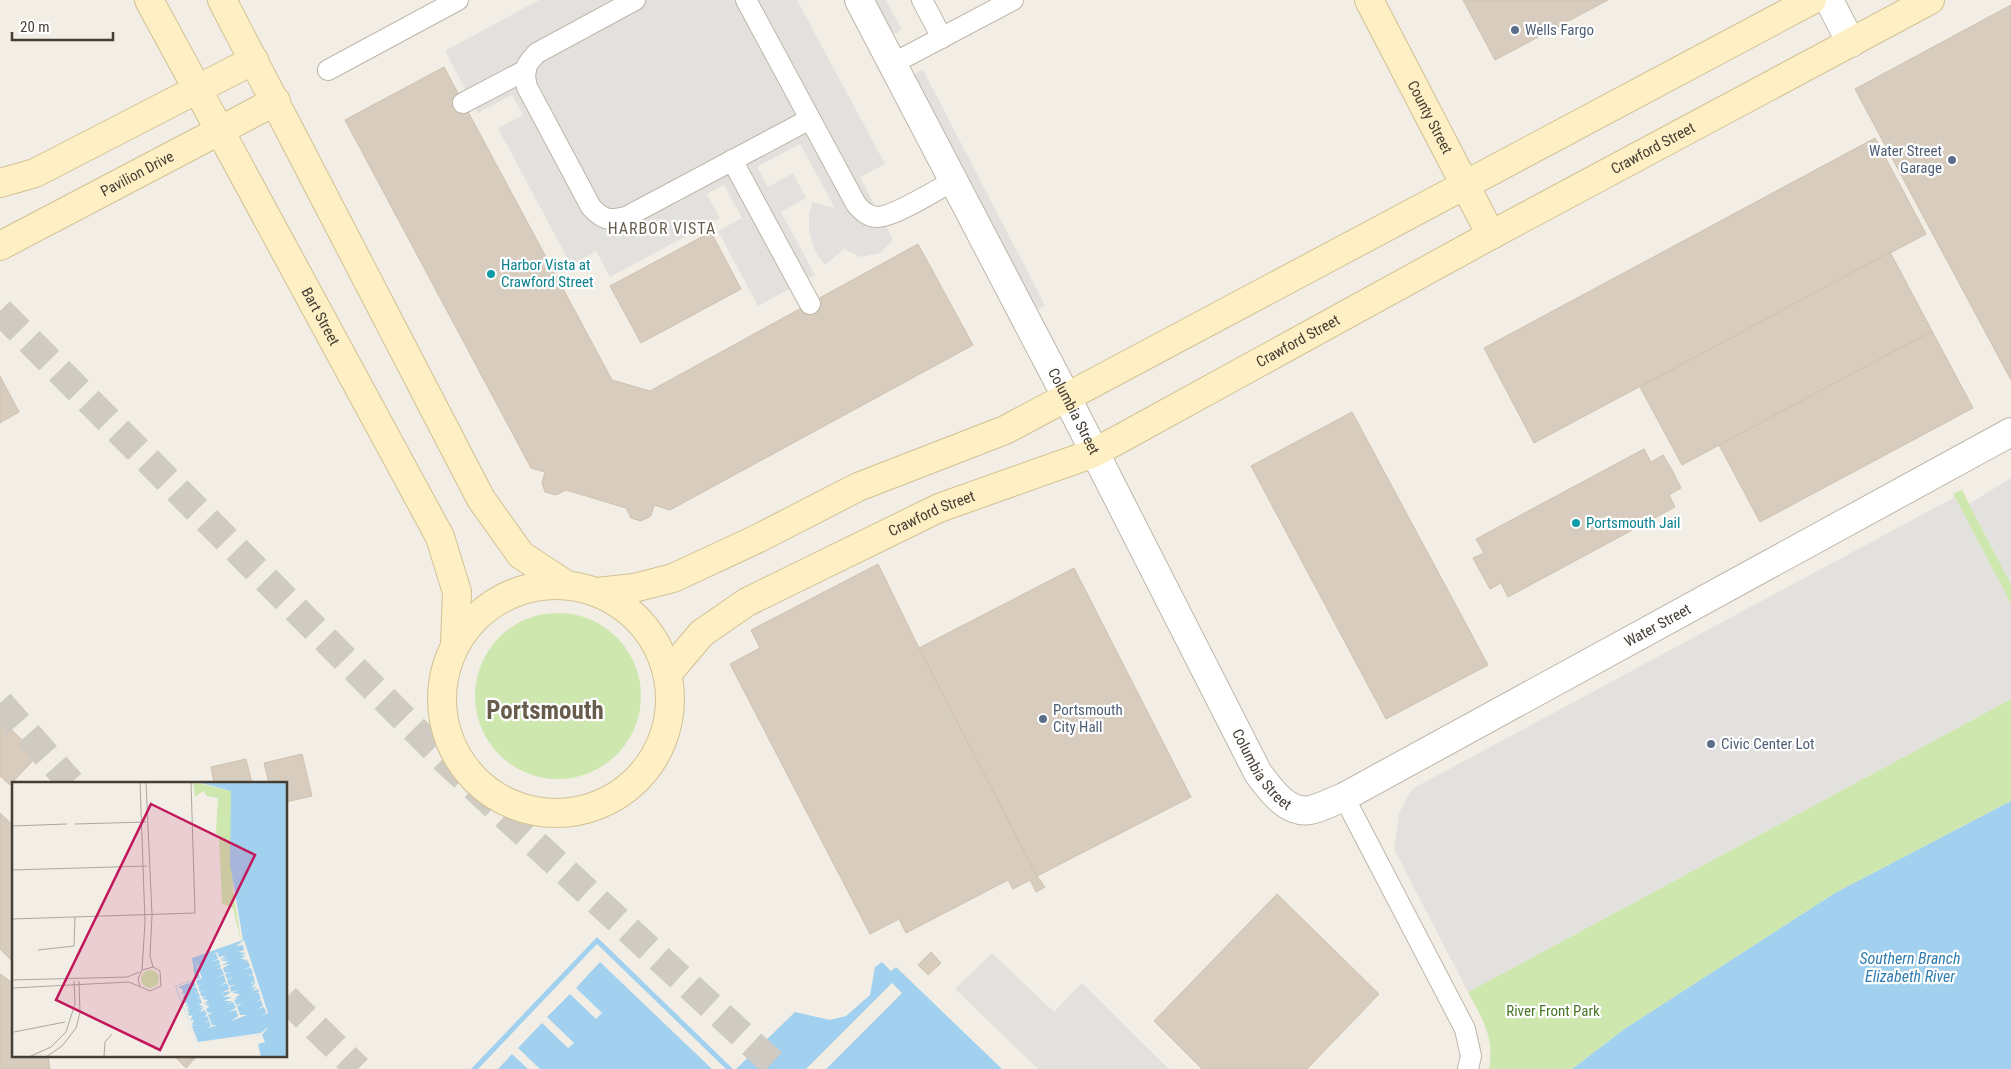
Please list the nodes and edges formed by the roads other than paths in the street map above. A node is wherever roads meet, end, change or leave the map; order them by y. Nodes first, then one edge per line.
1 (149, 0) edge
2 (222, 0) edge
3 (458, 0) edge
4 (636, 0) edge
5 (746, 0) edge
6 (859, 0) edge
7 (922, 0) edge
8 (1013, 0) edge
9 (1369, 0) edge
10 (1812, 0) edge
11 (1829, 0) edge
12 (1930, 0) edge
13 (942, 38) junction
14 (1851, 43) junction
15 (254, 60) junction
16 (892, 64) junction
17 (328, 70) dead end
18 (526, 70) junction
19 (198, 89) junction
20 (276, 101) junction
21 (463, 103) dead end
22 (810, 118) junction
23 (220, 131) junction
24 (732, 160) junction
25 (953, 180) junction
26 (0, 183) edge
27 (1465, 185) junction
28 (1491, 235) junction
29 (0, 246) edge
30 (810, 304) dead end
31 (1067, 398) junction
32 (2011, 432) edge
33 (1094, 453) junction
34 (565, 584) junction
35 (597, 592) junction
36 (455, 644) junction
37 (668, 673) junction
38 (1344, 797) junction
39 (1300, 809) joint
40 (1468, 1069) edge

1 - 19 main road, Bart Street
2 - 15 main road
3 - 17 lane
4 - 18 lane
5 - 22 lane
6 - 16 street, Columbia Street
7 - 13 lane
8 - 13 lane
9 - 27 main road, County Street
10 - 27 main road
11 - 14 street
12 - 14 main road, Crawford Street
13 - 16 lane
14 - 28 main road, Crawford Street
15 - 19 main road
15 - 20 main road
16 - 25 street, Columbia Street
18 - 21 lane
18 - 24 lane
19 - 23 main road, Bart Street
19 - 26 main road
20 - 23 main road, Pavilion Drive
20 - 34 main road
22 - 24 lane
22 - 25 lane
23 - 29 main road, Pavilion Drive
23 - 36 main road, Bart Street
24 - 30 lane
25 - 31 street, Columbia Street
27 - 28 main road, County Street
27 - 31 main road
28 - 33 main road, Crawford Street
31 - 33 street, Columbia Street
31 - 35 main road
32 - 38 street, Water Street
33 - 37 main road, Crawford Street
33 - 39 street, Columbia Street
34 - 35 main road
34 - 36 main road
35 - 37 main road
36 - 37 main road
38 - 39 street, Water Street
38 - 40 lane

